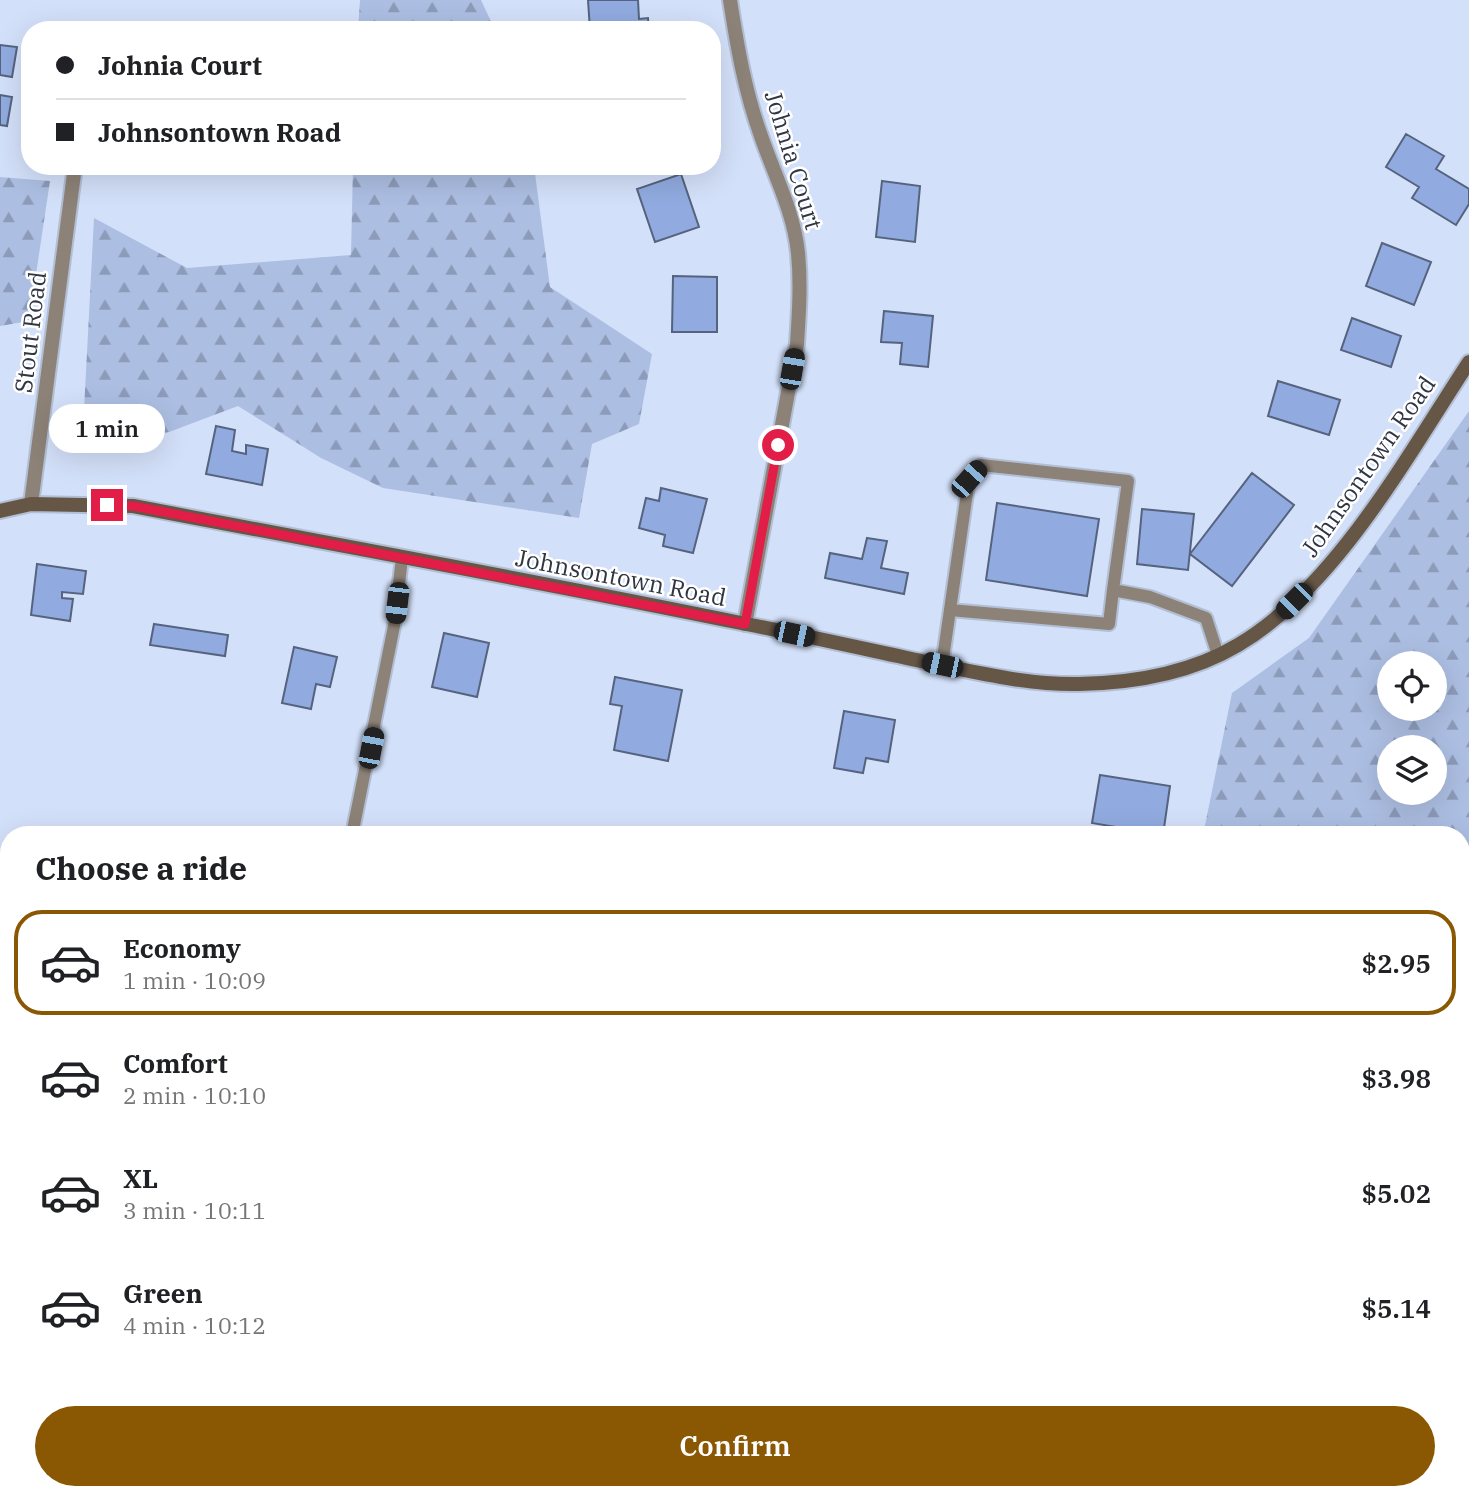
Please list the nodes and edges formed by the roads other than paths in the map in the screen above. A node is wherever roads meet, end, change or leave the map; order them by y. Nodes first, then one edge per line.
1 (730, 0) edge
2 (74, 175) edge
3 (1469, 362) edge
4 (31, 504) junction
5 (0, 511) edge
6 (402, 558) junction
7 (1113, 590) junction
8 (950, 610) junction
9 (745, 624) junction
10 (1218, 655) junction
11 (942, 665) junction
12 (354, 826) edge

1 - 9 street, Johnia Court
2 - 4 street, Stout Road
3 - 10 street, Johnsontown Road
4 - 5 street, Johnsontown Road
4 - 6 street, Johnsontown Road
6 - 9 street, Johnsontown Road
6 - 12 lane
7 - 8 lane
7 - 8 lane
7 - 10 lane
8 - 11 lane
9 - 11 street, Johnsontown Road
10 - 11 street, Johnsontown Road

